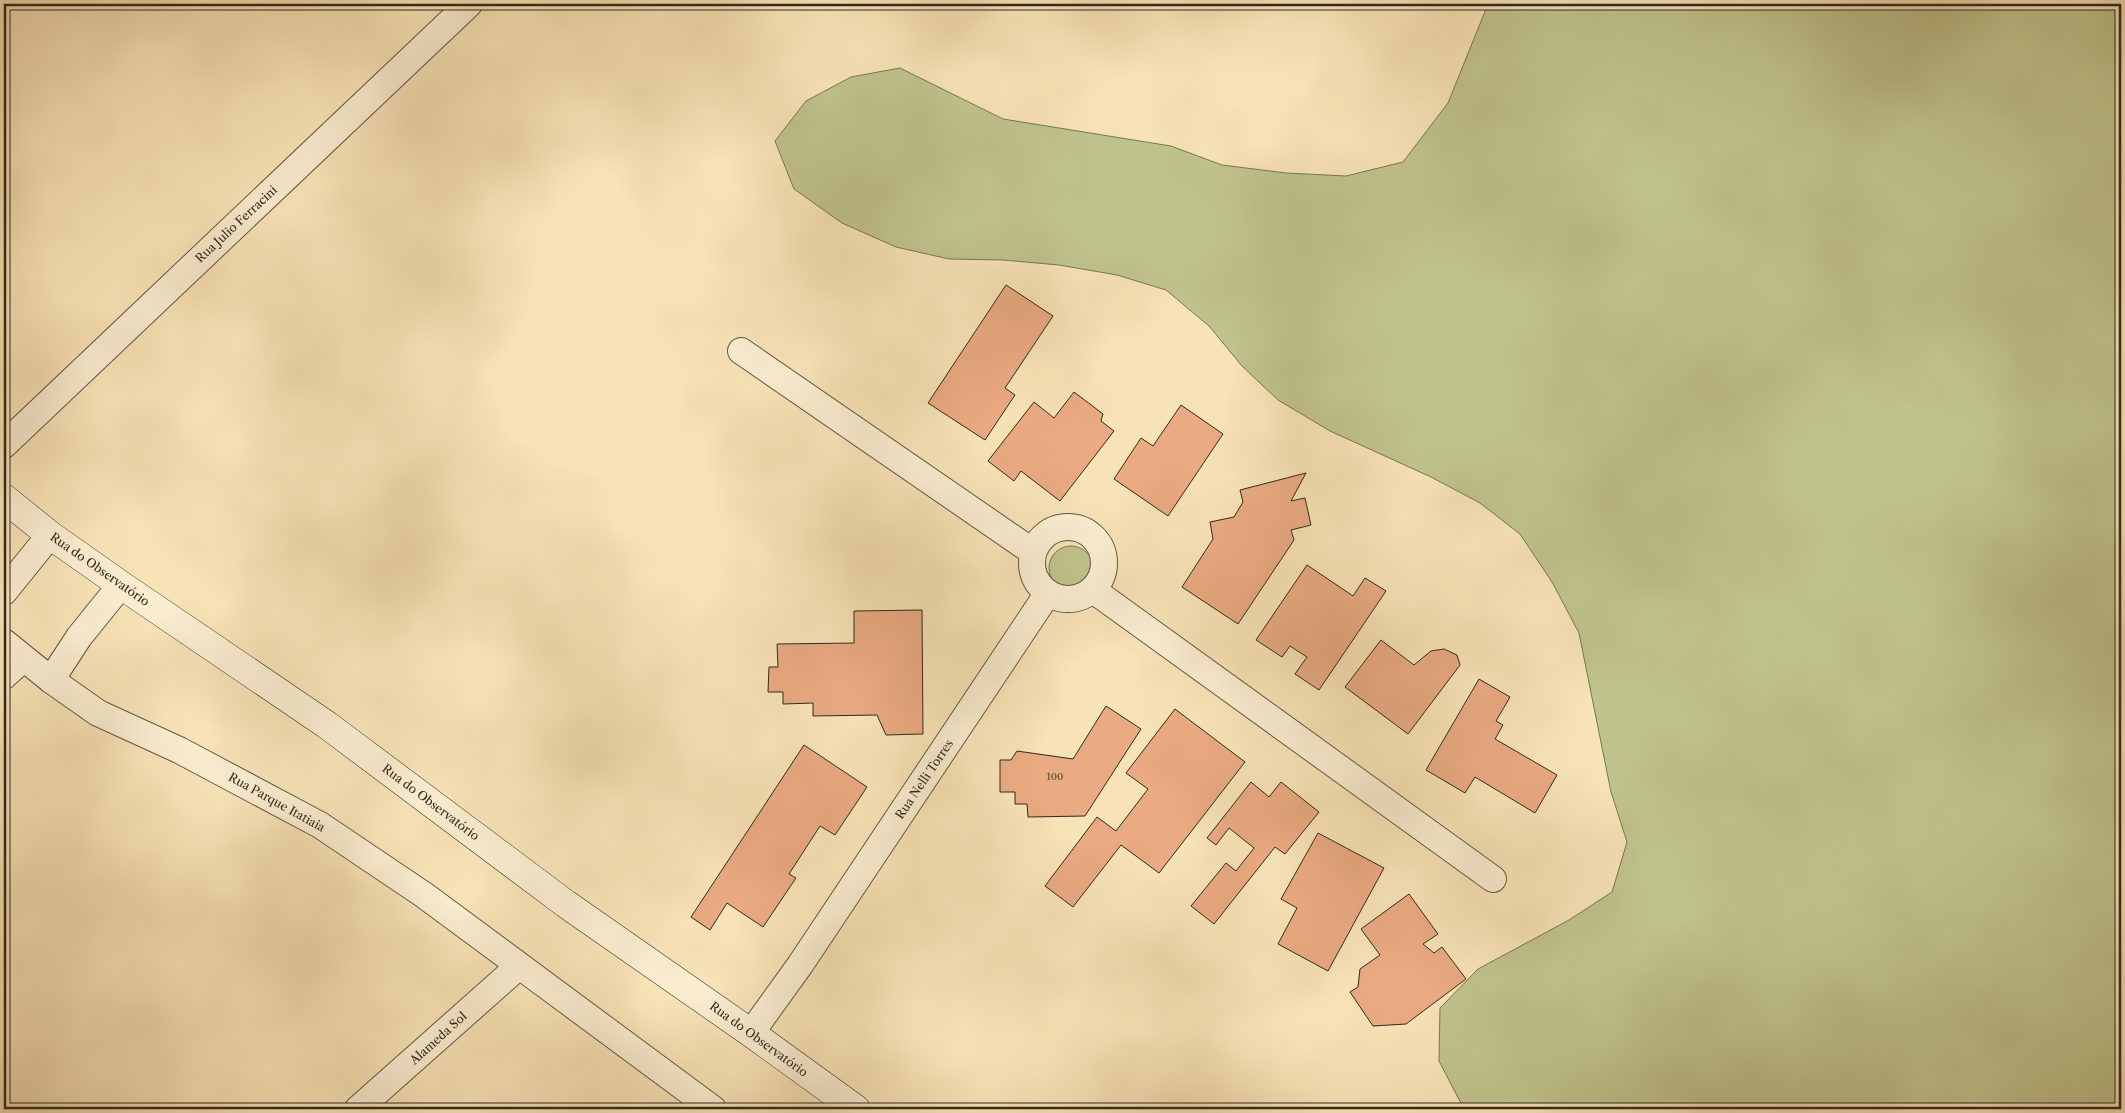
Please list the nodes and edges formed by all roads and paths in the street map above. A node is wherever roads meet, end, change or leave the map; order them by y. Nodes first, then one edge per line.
1 (469, 4) edge
2 (741, 351) dead end
3 (4, 445) edge
4 (4, 498) edge
5 (50, 535) junction
6 (1033, 552) junction
7 (121, 585) junction
8 (1093, 590) junction
9 (4, 592) edge
10 (1048, 593) junction
11 (4, 642) edge
12 (23, 659) junction
13 (4, 676) edge
14 (51, 680) junction
15 (1493, 879) dead end
16 (519, 966) junction
17 (752, 1033) junction
18 (358, 1109) edge
19 (713, 1109) edge
20 (856, 1109) edge

1 - 3 street, Rua Julio Ferracini
2 - 6 street
4 - 5 street, Rua do Observatório
5 - 7 street, Rua do Observatório
5 - 9 street
6 - 8 street
6 - 10 street
7 - 14 street
7 - 17 street, Rua do Observatório
8 - 10 street
8 - 15 street
10 - 17 street, Rua Nelli Torres
11 - 12 street, Rua Parque Itatiaia
12 - 13 street
12 - 14 street, Rua Parque Itatiaia
14 - 16 street, Rua Parque Itatiaia
16 - 18 street, Alameda Sol
16 - 19 street, Rua Parque Itatiaia
17 - 20 street, Rua do Observatório

